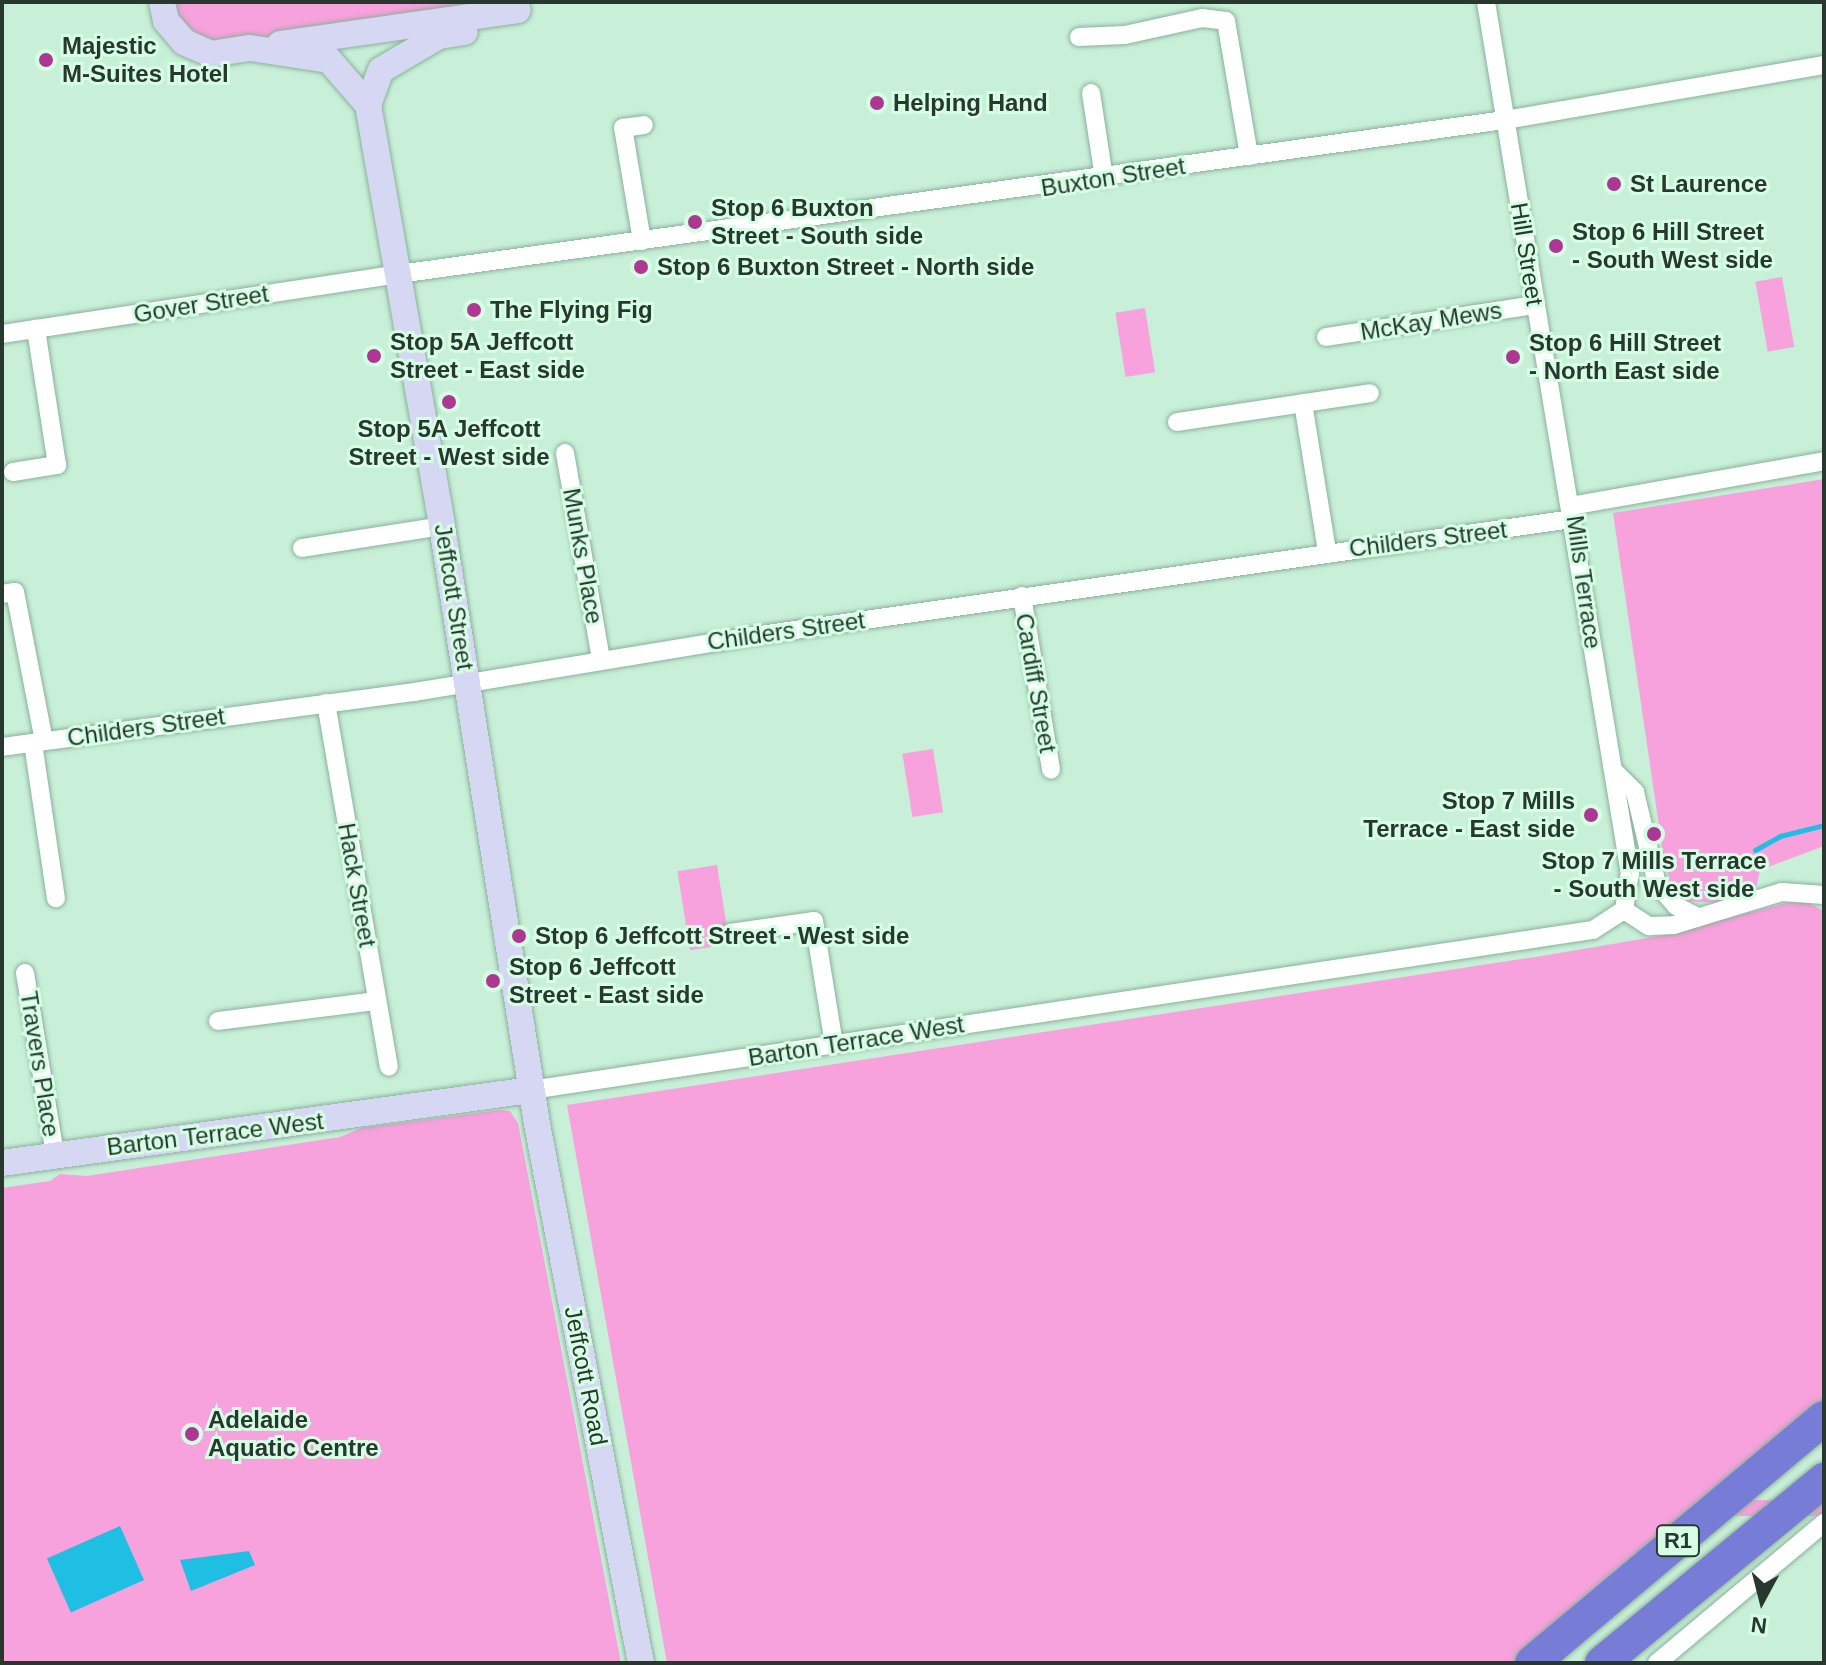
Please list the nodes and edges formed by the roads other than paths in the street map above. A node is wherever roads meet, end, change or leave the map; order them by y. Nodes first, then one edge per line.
1 (162, 2) edge
2 (1486, 2) edge
3 (521, 6) edge
4 (1079, 37) dead end
5 (250, 48) junction
6 (1824, 65) edge
7 (1091, 93) dead end
8 (368, 105) junction
9 (1505, 120) junction
10 (644, 125) dead end
11 (623, 128) junction
12 (603, 131) dead end
13 (1249, 156) junction
14 (1104, 178) junction
15 (642, 241) junction
16 (399, 274) junction
17 (1535, 305) junction
18 (36, 329) junction
19 (2, 334) edge
20 (1326, 337) dead end
21 (1370, 393) dead end
22 (1303, 403) junction
23 (1177, 422) dead end
24 (565, 453) dead end
25 (1824, 461) edge
26 (13, 472) dead end
27 (1571, 512) junction
28 (442, 526) junction
29 (302, 548) dead end
30 (1327, 552) junction
31 (2, 594) edge
32 (1022, 596) junction
33 (601, 659) junction
34 (467, 680) junction
35 (326, 703) junction
36 (39, 742) junction
37 (2, 747) edge
38 (1051, 770) dead end
39 (1614, 771) junction
40 (1824, 895) edge
41 (56, 898) dead end
42 (1624, 910) junction
43 (1698, 917) junction
44 (730, 933) dead end
45 (25, 973) dead end
46 (376, 1001) junction
47 (218, 1021) dead end
48 (834, 1044) junction
49 (389, 1067) dead end
50 (531, 1090) junction
51 (55, 1155) junction
52 (2, 1163) edge
53 (1824, 1418) edge
54 (1824, 1480) edge
55 (1824, 1523) edge
56 (641, 1663) edge
57 (1532, 1663) edge
58 (1602, 1663) edge
59 (1657, 1663) edge

1 - 5 main road
2 - 9 street, Hill Street
3 - 5 main road
3 - 8 main road
4 - 13 street
5 - 8 main road
6 - 9 street, Buxton Street
7 - 14 street
8 - 16 main road, Jeffcott Street
9 - 13 street, Buxton Street
9 - 17 street, Hill Street
10 - 11 street
11 - 12 street
11 - 15 street
13 - 14 street, Buxton Street
14 - 15 street, Buxton Street
15 - 16 street, Buxton Street
16 - 18 street, Gover Street
16 - 28 main road, Jeffcott Street
17 - 20 street, McKay Mews
17 - 27 street, Hill Street
18 - 19 street, Gover Street
18 - 26 street
21 - 22 street
22 - 23 street
22 - 30 street
24 - 33 street, Munks Place
25 - 27 street, Mills Terrace
27 - 30 street, Childers Street
27 - 39 street, Mills Terrace
28 - 29 street
28 - 34 main road, Jeffcott Street
30 - 32 street, Childers Street
31 - 36 street
32 - 33 street, Childers Street
32 - 38 street, Cardiff Street
33 - 34 street, Childers Street
34 - 35 street, Childers Street
34 - 50 main road, Jeffcott Street
35 - 36 street, Childers Street
35 - 46 street, Hack Street
36 - 37 street, Childers Street
36 - 41 street
39 - 42 street, Mills Terrace
39 - 43 street
40 - 43 street
42 - 43 street
42 - 48 street, Barton Terrace West
44 - 48 street
45 - 51 street, Travers Place
46 - 47 street
46 - 49 street, Hack Street
48 - 50 street, Barton Terrace West
50 - 51 main road, Barton Terrace West
50 - 56 main road, Jeffcott Road
51 - 52 main road, Barton Terrace West
53 - 57 highway, R1
54 - 58 highway, R1
55 - 59 street

